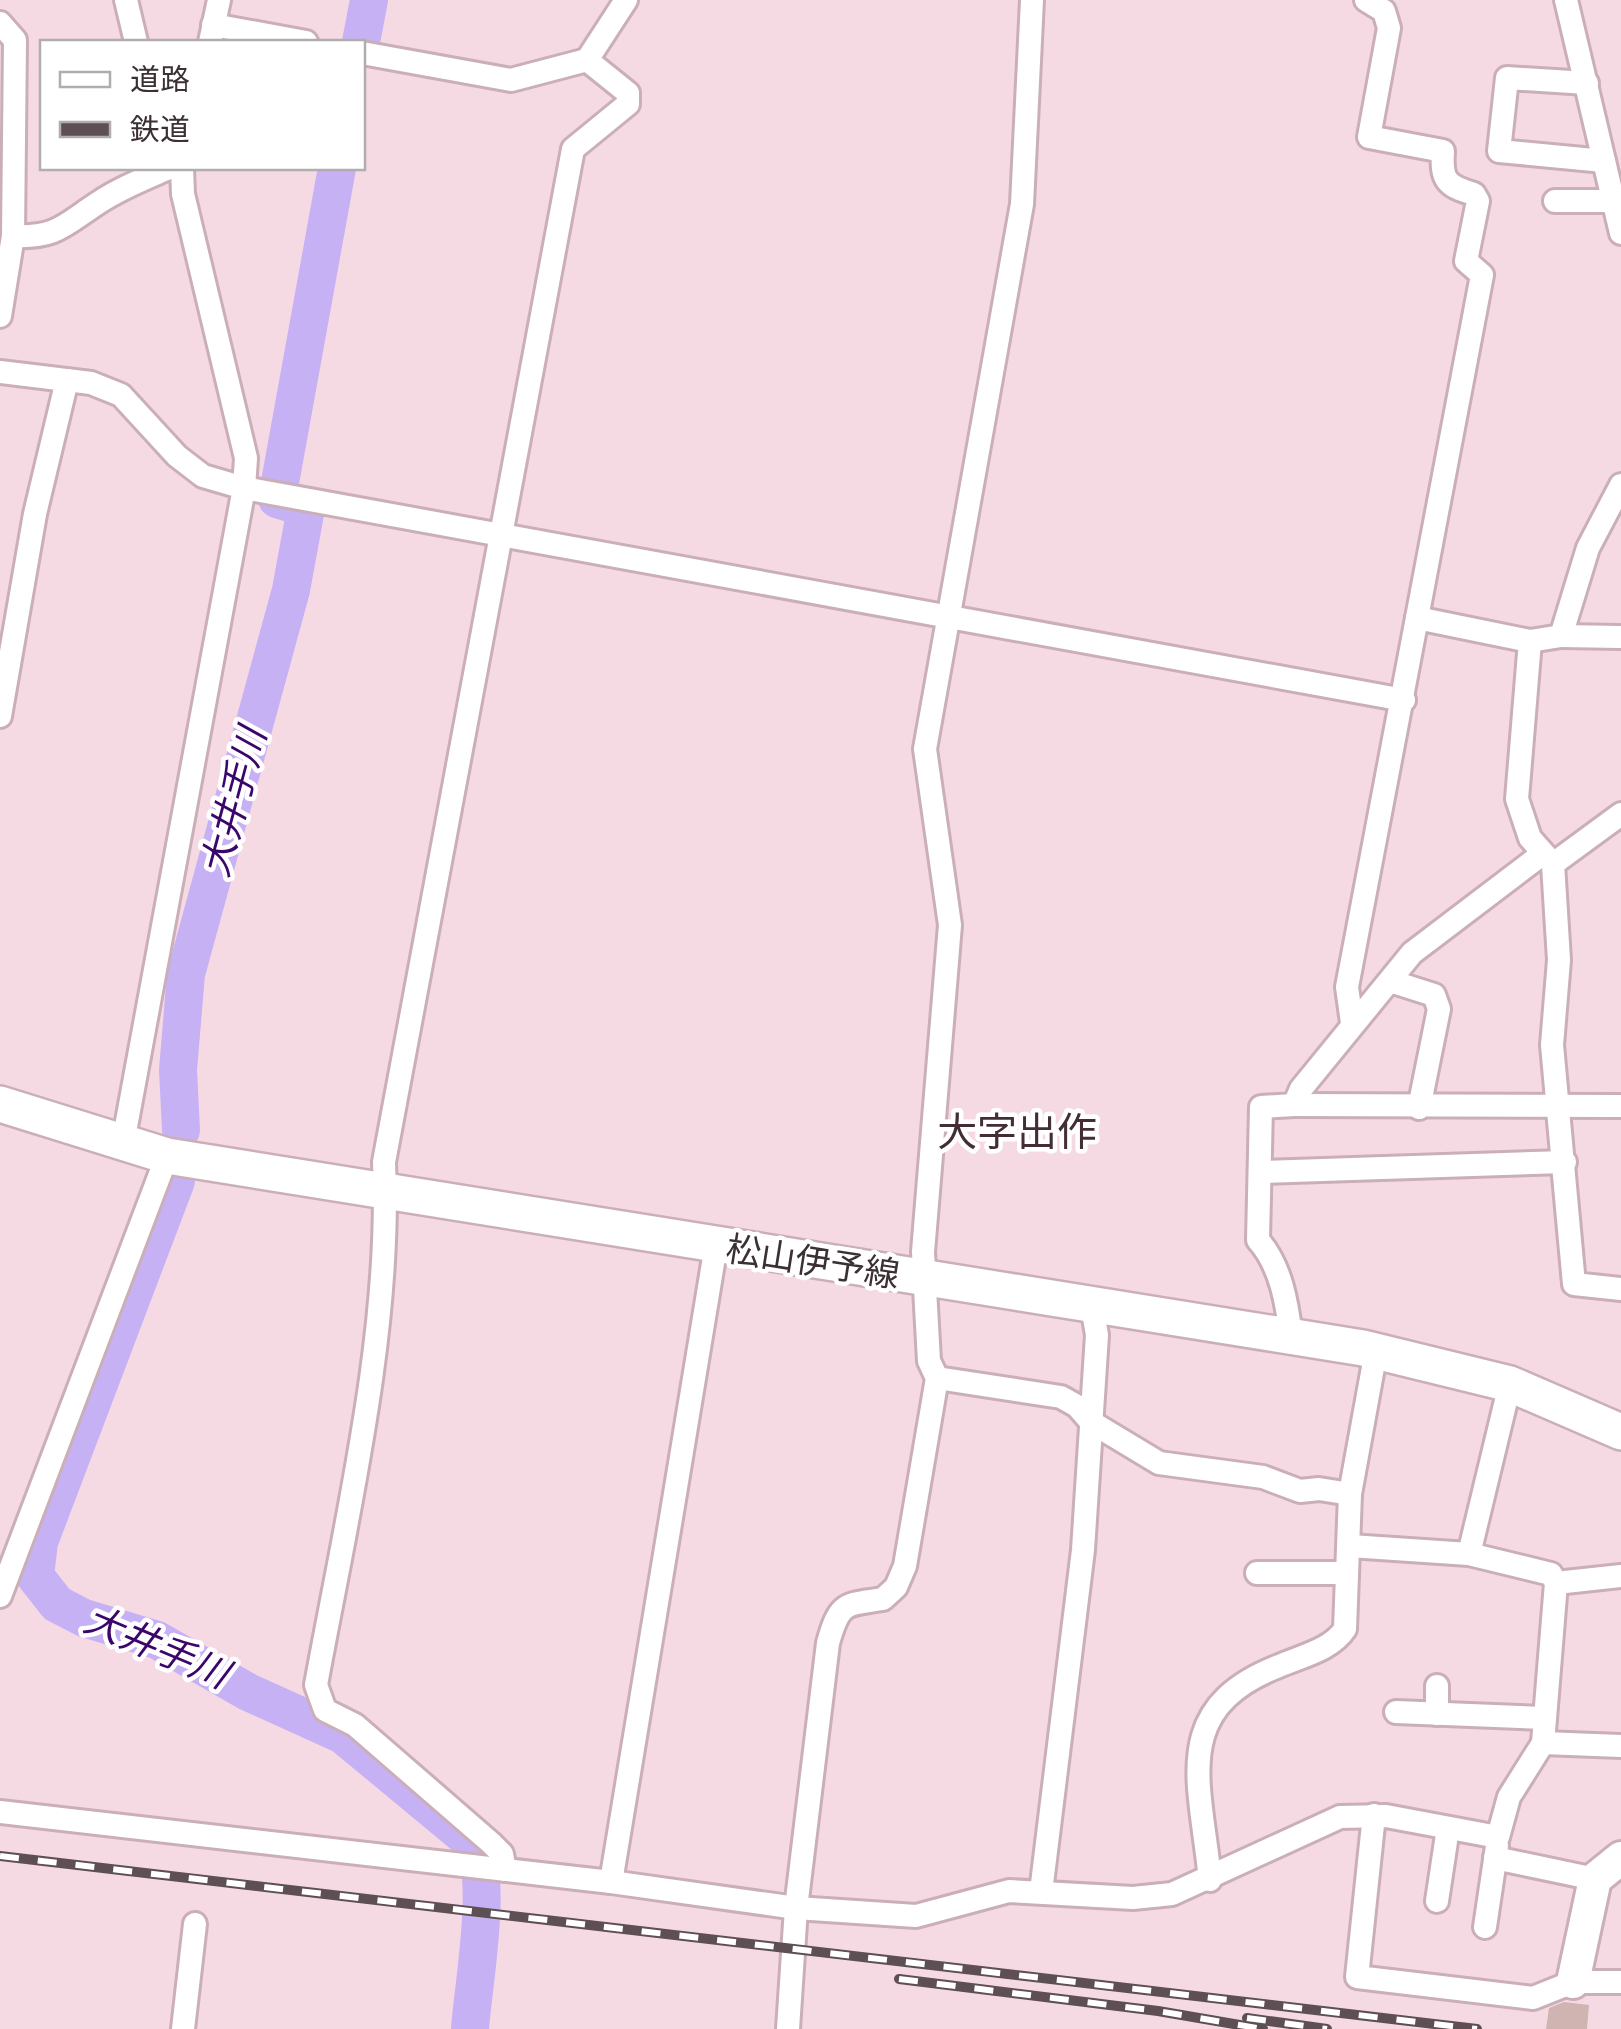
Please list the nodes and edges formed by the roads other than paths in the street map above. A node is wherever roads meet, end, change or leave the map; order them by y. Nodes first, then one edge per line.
1 (126, 0) edge
2 (219, 0) edge
3 (626, 0) edge
4 (1032, 0) edge
5 (1366, 0) edge
6 (1566, 0) edge
7 (0, 23) edge
8 (212, 34) edge
9 (136, 40) edge
10 (282, 40) edge
11 (365, 53) edge
12 (587, 60) junction
13 (1587, 83) junction
14 (1604, 161) junction
15 (6, 169) edge
16 (161, 170) edge
17 (182, 170) edge
18 (128, 178) edge
19 (1556, 201) dead end
20 (1614, 201) junction
21 (1621, 233) edge
22 (13, 236) junction
23 (0, 316) edge
24 (0, 372) edge
25 (67, 380) junction
26 (1621, 485) edge
27 (244, 488) junction
28 (501, 538) junction
29 (948, 616) junction
30 (1417, 618) junction
31 (1561, 636) junction
32 (1621, 637) edge
33 (1530, 641) junction
34 (1404, 700) junction
35 (0, 716) edge
36 (1621, 814) edge
37 (1547, 859) junction
38 (1390, 981) junction
39 (1352, 1023) junction
40 (0, 1104) edge
41 (1294, 1104) junction
42 (1560, 1105) junction
43 (1621, 1106) edge
44 (1419, 1108) junction
45 (123, 1144) junction
46 (168, 1156) junction
47 (1565, 1162) junction
48 (1263, 1172) junction
49 (385, 1194) junction
50 (716, 1245) junction
51 (925, 1279) junction
52 (1621, 1289) edge
53 (1092, 1306) junction
54 (1291, 1337) junction
55 (1376, 1351) junction
56 (937, 1378) junction
57 (1510, 1384) junction
58 (1091, 1422) junction
59 (1621, 1432) edge
60 (1350, 1494) junction
61 (1350, 1546) junction
62 (1469, 1554) junction
63 (1347, 1572) junction
64 (1257, 1573) dead end
65 (1621, 1576) edge
66 (1556, 1583) junction
67 (0, 1596) edge
68 (1437, 1686) dead end
69 (1396, 1712) dead end
70 (1438, 1714) junction
71 (1545, 1718) junction
72 (1543, 1743) junction
73 (1621, 1746) edge
74 (0, 1812) edge
75 (1374, 1815) junction
76 (1448, 1828) junction
77 (1497, 1848) junction
78 (1621, 1858) edge
79 (490, 1868) junction
80 (1595, 1878) junction
81 (1210, 1880) junction
82 (612, 1882) junction
83 (1041, 1892) junction
84 (1437, 1901) dead end
85 (796, 1908) junction
86 (194, 1924) dead end
87 (1485, 1926) dead end
88 (1572, 1982) junction
89 (1621, 1982) edge
90 (183, 2029) edge
91 (788, 2029) edge

1 - 9 street
2 - 8 street
3 - 12 street
4 - 29 street
5 - 30 street
6 - 13 street
7 - 15 street
8 - 10 street
11 - 12 street
12 - 28 street
13 - 14 street
13 - 14 street
14 - 20 street
15 - 22 street
16 - 18 street
17 - 27 street
18 - 22 street
19 - 20 street
20 - 21 street
22 - 23 street
24 - 25 street
25 - 27 street
25 - 35 street
26 - 31 street
27 - 28 street
27 - 45 street
28 - 29 street
28 - 49 street
29 - 34 street
29 - 51 street
30 - 33 street
30 - 34 street
31 - 32 street
31 - 33 street
33 - 37 street
34 - 39 street
36 - 37 street
37 - 38 street
37 - 42 street
38 - 39 street
38 - 44 street
39 - 41 street
40 - 45 main road, 松山伊予線
41 - 44 street
41 - 48 street
42 - 43 street
42 - 44 street
42 - 47 street
45 - 46 main road, 松山伊予線
46 - 49 main road, 松山伊予線
46 - 67 street
47 - 48 street
47 - 52 street
48 - 54 street
49 - 50 main road, 松山伊予線
49 - 79 street
50 - 51 main road, 松山伊予線
50 - 82 street
51 - 53 main road, 松山伊予線
51 - 56 street
53 - 54 main road, 松山伊予線
53 - 58 street
54 - 55 main road, 松山伊予線
55 - 57 main road, 松山伊予線
55 - 60 street
56 - 58 street
56 - 85 street
57 - 59 main road, 松山伊予線
57 - 62 street
58 - 60 street
58 - 83 street
60 - 61 street
61 - 62 street
61 - 63 street
62 - 66 street
63 - 64 street
63 - 81 street
65 - 66 street
66 - 71 street
68 - 70 street
69 - 70 street
70 - 71 street
71 - 72 street
72 - 73 street
72 - 77 street
74 - 79 street
75 - 76 street
75 - 81 street
75 - 88 street
76 - 77 street
76 - 84 street
77 - 80 street
77 - 87 street
78 - 80 main road
79 - 82 street
80 - 88 main road
81 - 83 street
82 - 85 street
83 - 85 street
85 - 91 street
86 - 90 street
88 - 89 street

